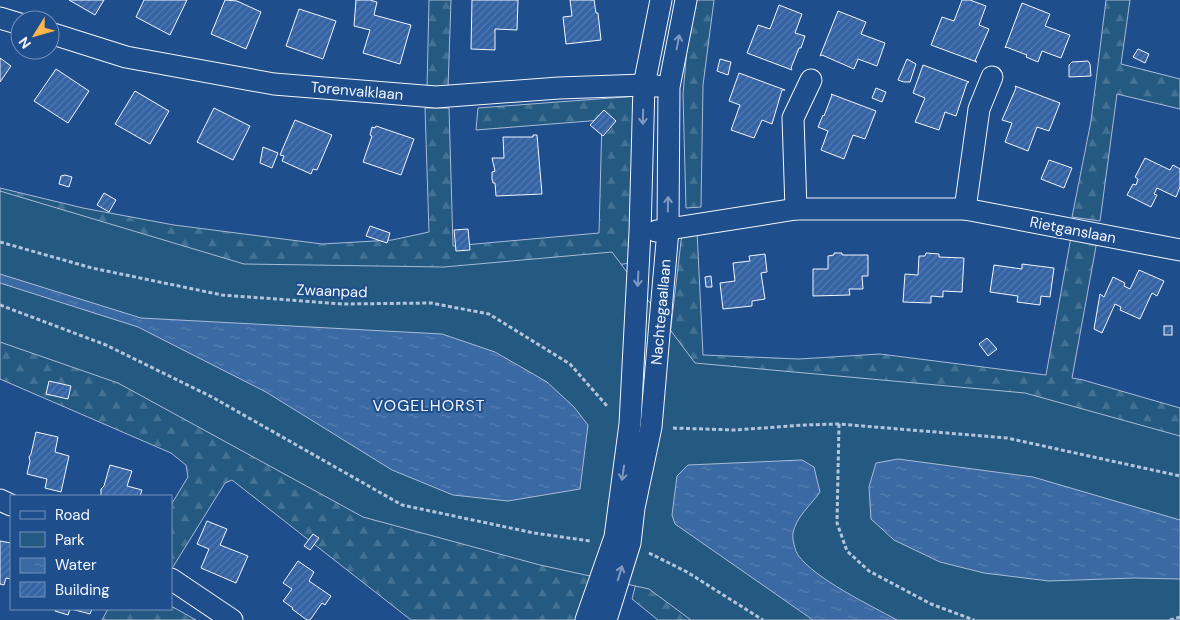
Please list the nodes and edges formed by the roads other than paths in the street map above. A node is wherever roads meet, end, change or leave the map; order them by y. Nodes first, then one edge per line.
1 (661, 0) edge
2 (686, 0) edge
3 (60, 36) edge
4 (992, 77) dead end
5 (811, 80) dead end
6 (644, 85) junction
7 (669, 87) junction
8 (796, 209) junction
9 (966, 209) junction
10 (668, 230) junction
11 (640, 232) junction
12 (1180, 250) edge
13 (640, 426) junction
14 (622, 540) junction
15 (172, 580) edge
16 (232, 620) edge
17 (586, 620) edge
18 (606, 620) edge

1 - 6 street, Nachtegaallaan
7 -> 2 street, Nachtegaallaan
3 - 6 street, Torenvalklaan
4 - 9 street
5 - 8 street
6 - 7 street, Torenvalklaan
6 -> 11 street, Nachtegaallaan
10 -> 7 street, Nachtegaallaan
8 - 9 street, Rietganslaan
8 - 10 street, Rietganslaan
9 - 12 street, Rietganslaan
10 - 11 street, Rietganslaan
10 - 13 street, Nachtegaallaan
11 -> 13 street, Nachtegaallaan
13 - 14 street, Nachtegaallaan
14 - 17 street, Nachtegaallaan
18 -> 14 street, Nachtegaallaan
15 - 16 street

